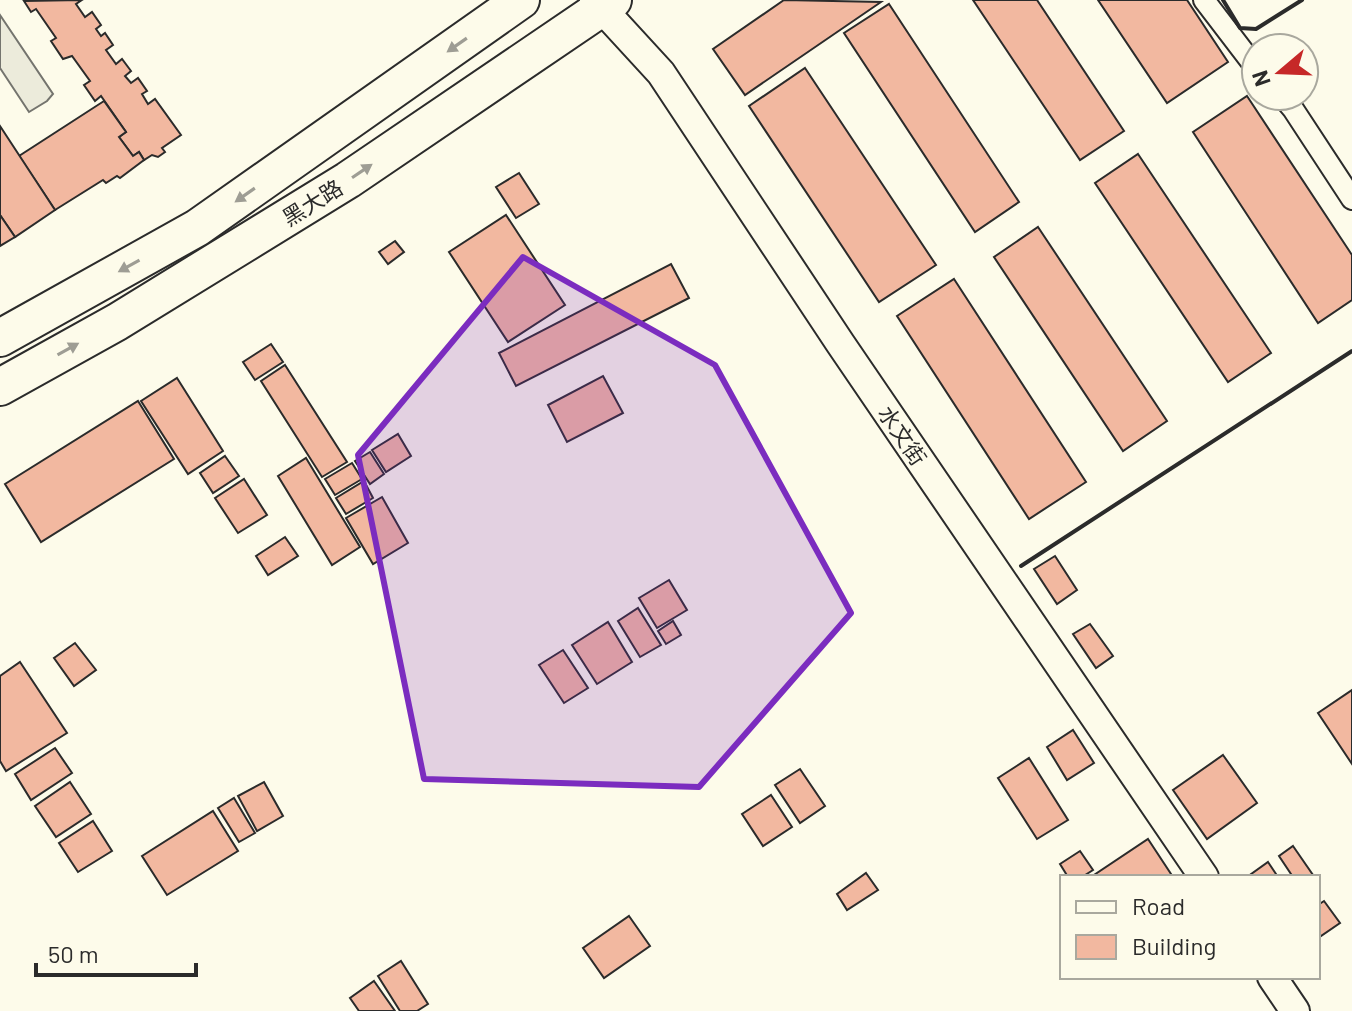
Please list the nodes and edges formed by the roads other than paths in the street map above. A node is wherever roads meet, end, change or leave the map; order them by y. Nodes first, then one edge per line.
1 (521, 0) edge
2 (1204, 0) edge
3 (603, 2) edge
4 (1240, 47) edge
5 (1295, 112) edge
6 (1352, 199) edge
7 (0, 338) edge
8 (0, 387) edge
9 (1203, 875) edge
10 (1273, 979) edge
11 (1295, 1011) edge

1 -> 7 highway, 黑大路
2 - 4 street
8 -> 3 highway, 黑大路
3 - 9 street, 水文街
5 - 6 street
10 - 11 street

